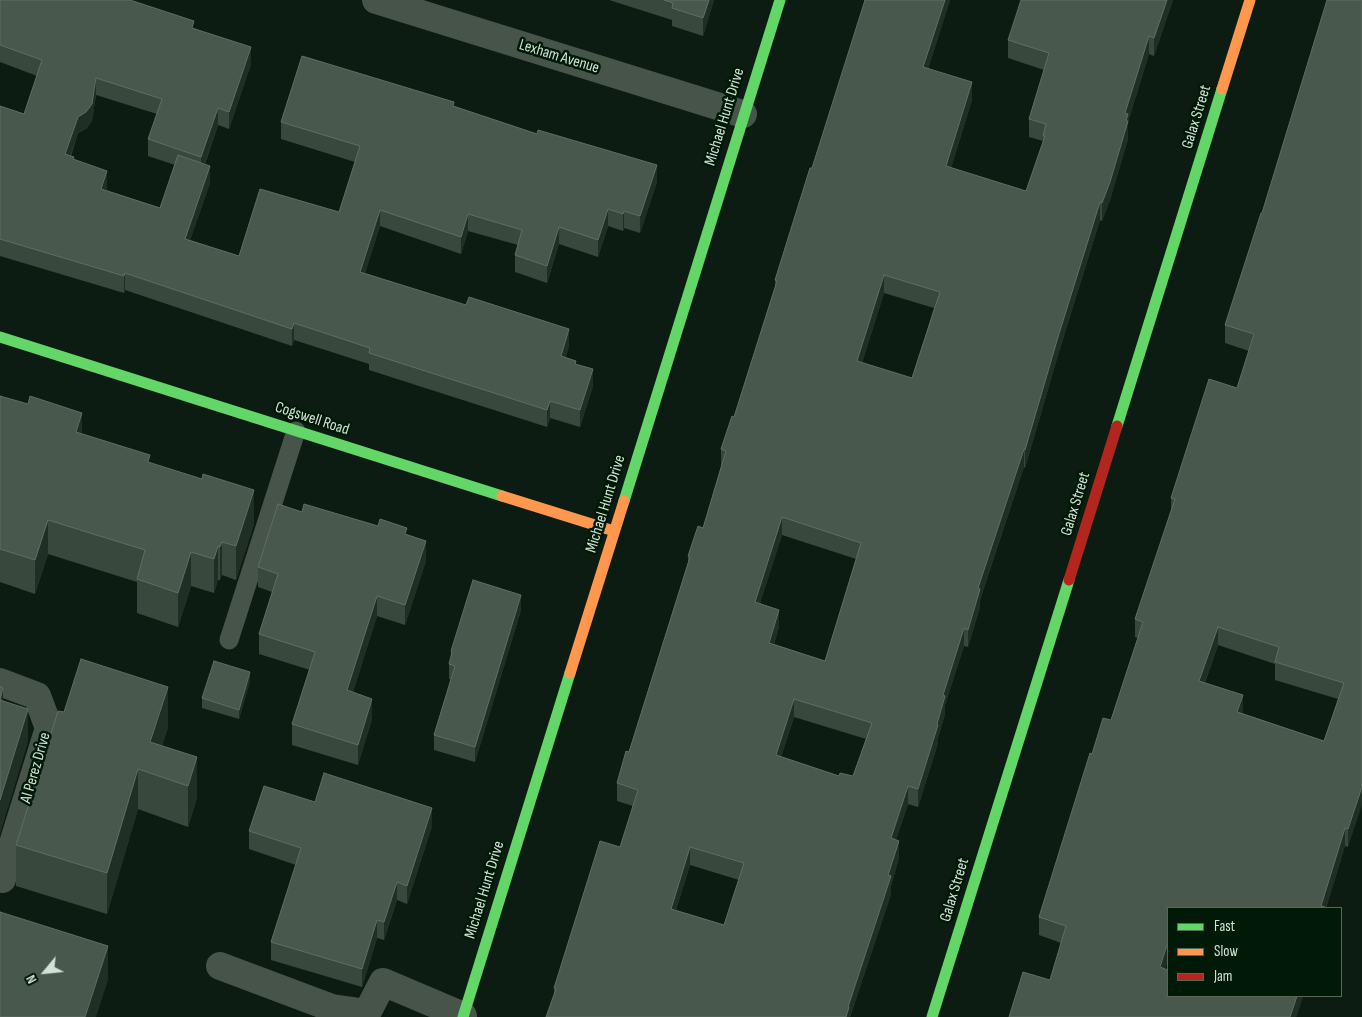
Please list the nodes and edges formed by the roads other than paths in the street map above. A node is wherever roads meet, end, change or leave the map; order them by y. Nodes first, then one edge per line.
1 (376, 0) edge
2 (780, 0) edge
3 (1250, 0) edge
4 (743, 114) junction
5 (0, 337) edge
6 (296, 431) junction
7 (614, 531) junction
8 (229, 640) dead end
9 (0, 682) edge
10 (2, 879) dead end
11 (220, 966) dead end
12 (463, 1016) edge
13 (932, 1017) edge

1 - 4 street, Lexham Avenue
2 - 4 street, Michael Hunt Drive
3 - 13 street, Galax Street
4 - 7 street, Michael Hunt Drive
5 - 6 street, Cogswell Road
6 - 7 street, Cogswell Road
6 - 8 lane
7 - 12 street, Michael Hunt Drive
9 - 10 street, Al Perez Drive
11 - 12 street

